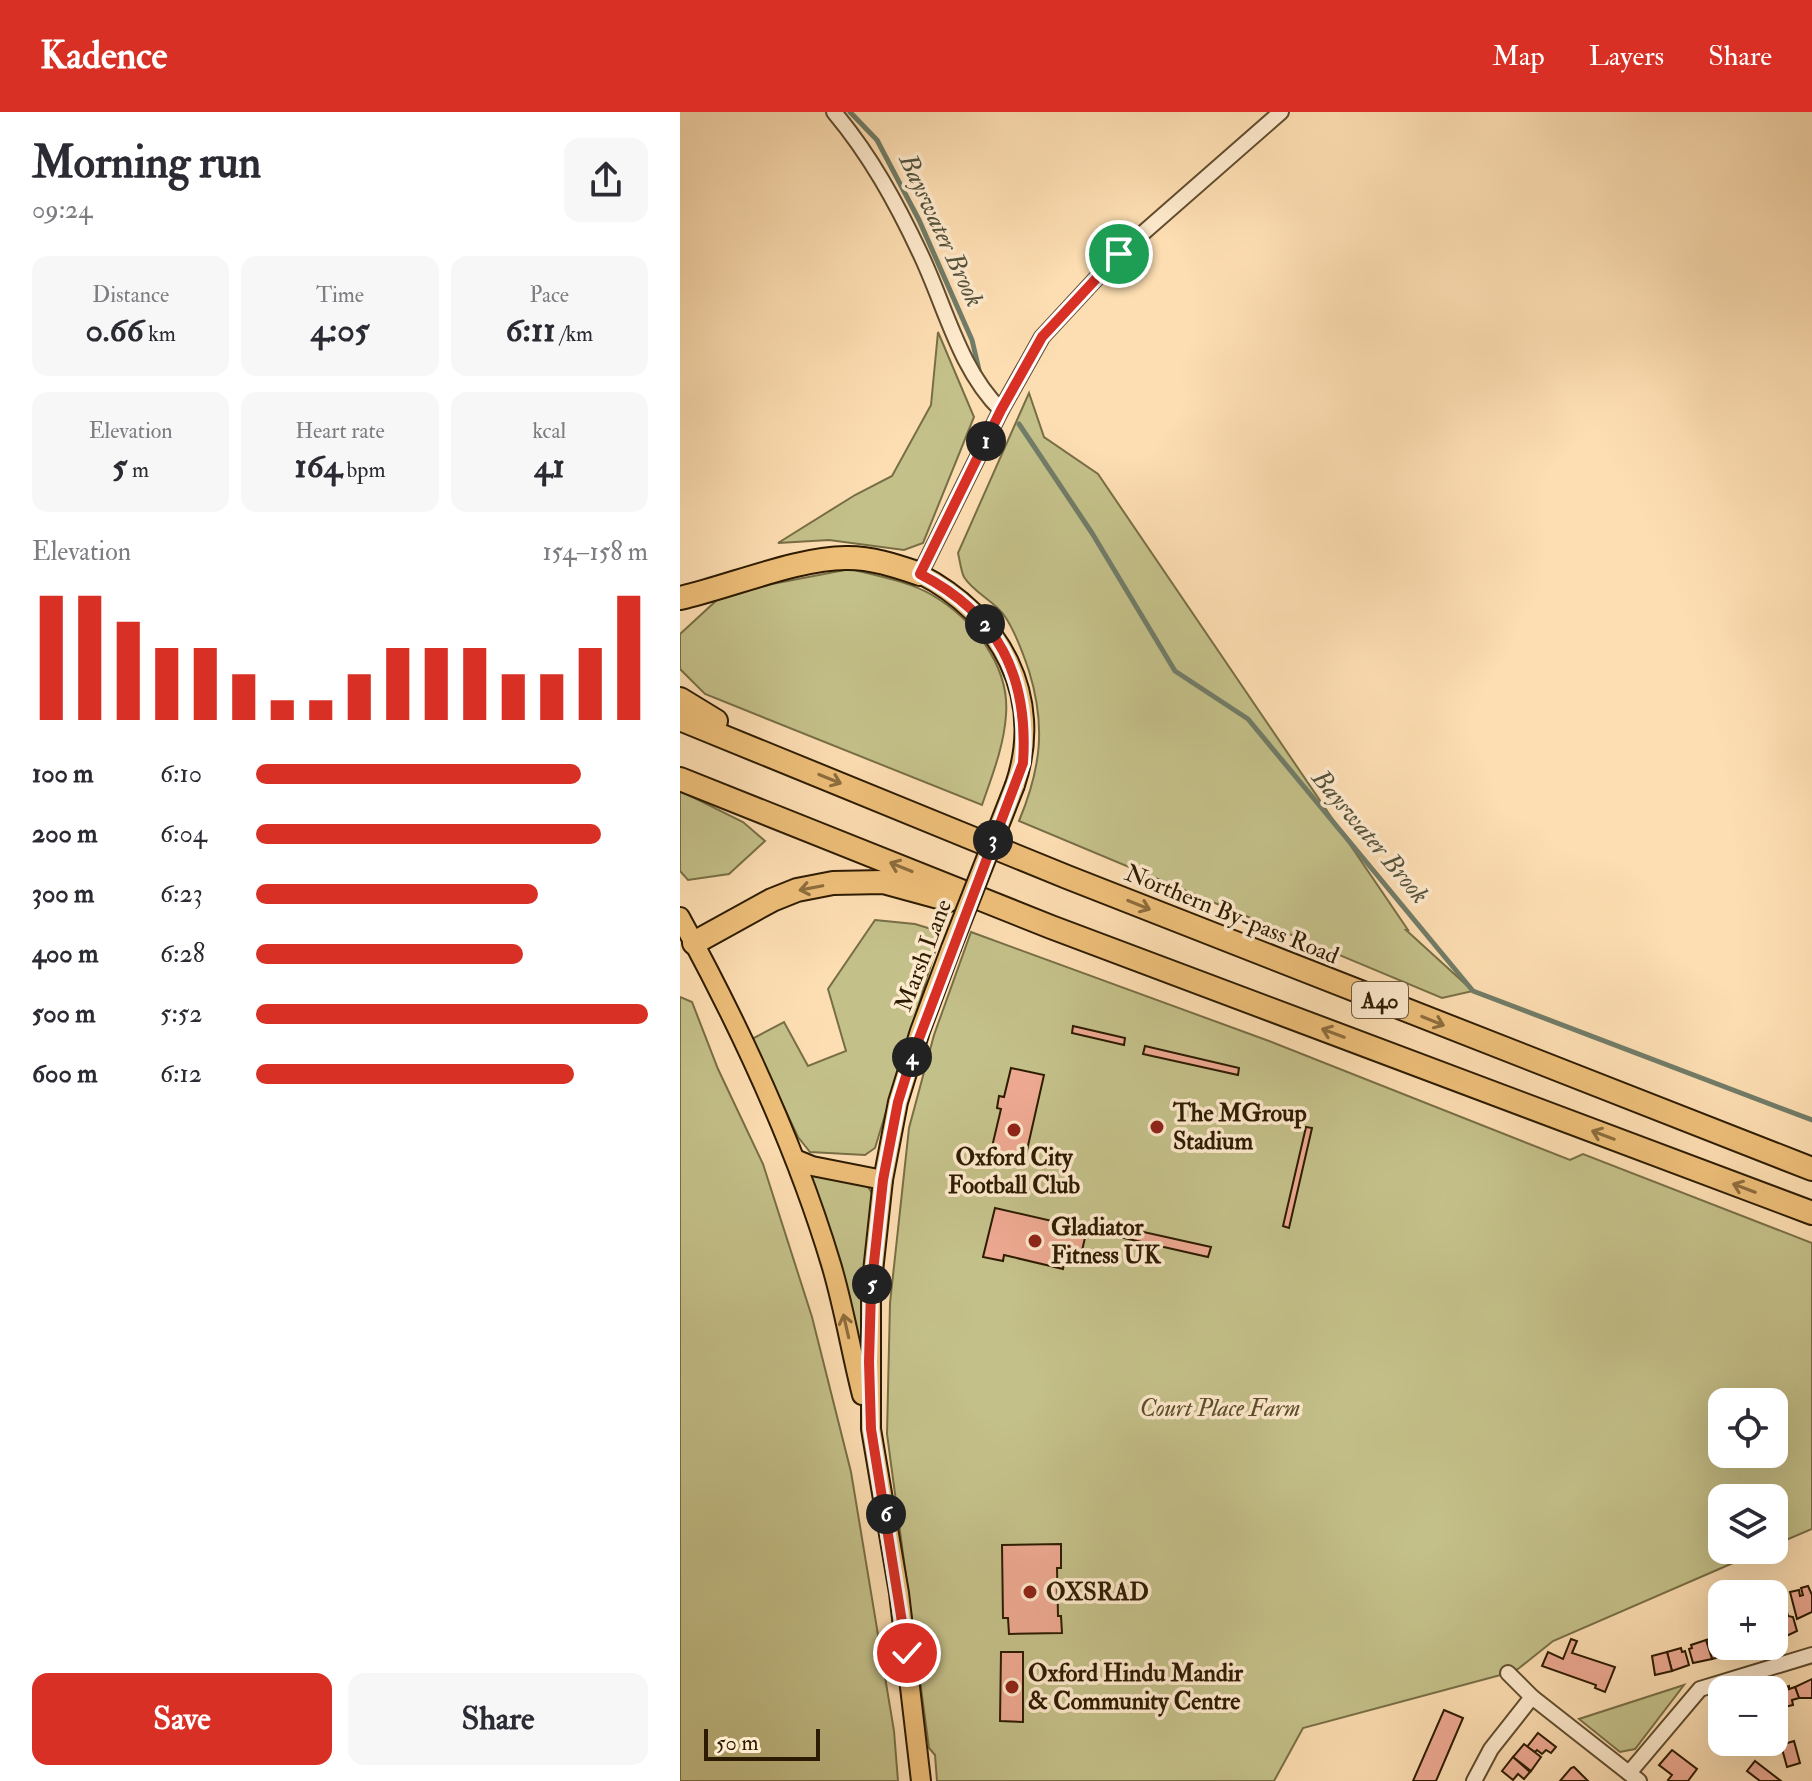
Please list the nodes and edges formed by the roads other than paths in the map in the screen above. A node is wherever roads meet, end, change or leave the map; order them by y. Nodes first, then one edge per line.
1 (834, 112) edge
2 (1281, 112) edge
3 (1001, 410) junction
4 (920, 574) junction
5 (720, 589) junction
6 (680, 598) edge
7 (680, 609) edge
8 (680, 699) edge
9 (680, 719) edge
10 (798, 766) junction
11 (680, 779) edge
12 (680, 917) edge
13 (1051, 927) junction
14 (694, 943) junction
15 (795, 1159) junction
16 (1812, 1169) edge
17 (883, 1180) junction
18 (1812, 1213) edge
19 (871, 1429) junction
20 (1812, 1655) edge
21 (1508, 1673) dead end
22 (1532, 1697) junction
23 (1634, 1777) edge
24 (921, 1781) edge
25 (1474, 1781) edge

1 - 3 street
2 - 3 street
3 - 4 street
4 - 5 highway
4 - 17 main road, Marsh Lane, bridge
5 - 6 highway
5 - 7 highway
8 - 10 highway
9 - 10 highway, Northern By-pass Road / A40
10 -> 16 highway, Northern By-pass Road / A40
13 -> 11 highway, A40
12 - 14 main road
13 -> 14 highway
18 -> 13 highway, A40
14 - 15 main road
15 - 17 main road
19 -> 15 main road
17 - 19 main road, Marsh Lane
19 - 24 main road, Marsh Lane
20 - 23 street
21 - 22 street
22 - 23 street
22 - 25 street

